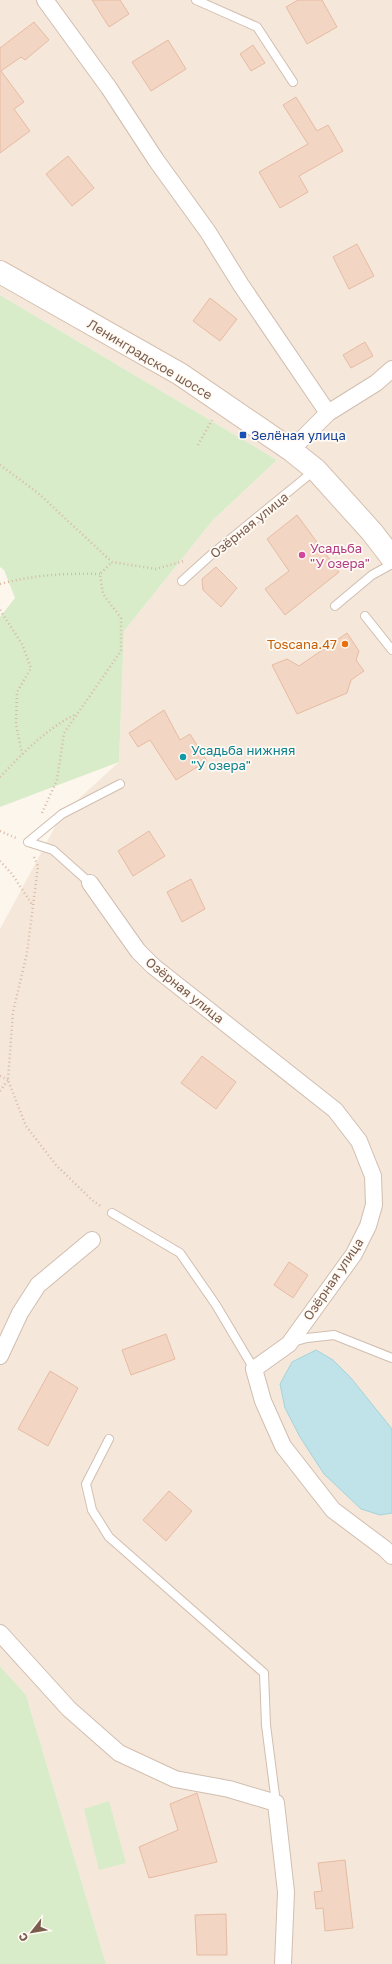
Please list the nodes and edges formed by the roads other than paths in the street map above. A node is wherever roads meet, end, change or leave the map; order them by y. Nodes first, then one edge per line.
1 (45, 0) edge
2 (196, 0) edge
3 (293, 82) dead end
4 (0, 272) edge
5 (392, 369) edge
6 (328, 413) junction
7 (291, 450) junction
8 (316, 470) junction
9 (392, 558) edge
10 (392, 564) edge
11 (182, 581) dead end
12 (335, 606) dead end
13 (365, 616) dead end
14 (392, 650) edge
15 (120, 784) dead end
16 (90, 883) joint
17 (112, 1213) road end
18 (92, 1240) dead end
19 (289, 1344) junction
20 (0, 1356) edge
21 (392, 1358) edge
22 (254, 1369) junction
23 (109, 1439) dead end
24 (392, 1556) edge
25 (0, 1633) edge
26 (276, 1803) junction
27 (283, 1964) edge

1 - 6 street
2 - 3 lane
4 - 7 main road, Ленинградское шоссе
5 - 6 street
6 - 7 street
7 - 8 main road, Ленинградское шоссе
8 - 9 main road, Ленинградское шоссе
8 - 11 lane, Озёрная улица
10 - 12 lane
13 - 14 lane
15 - 16 lane
16 - 19 street, Озёрная улица
17 - 22 lane
18 - 20 street
19 - 21 lane
19 - 22 street, Озёрная улица
22 - 24 street
23 - 26 lane
25 - 26 street
26 - 27 street

